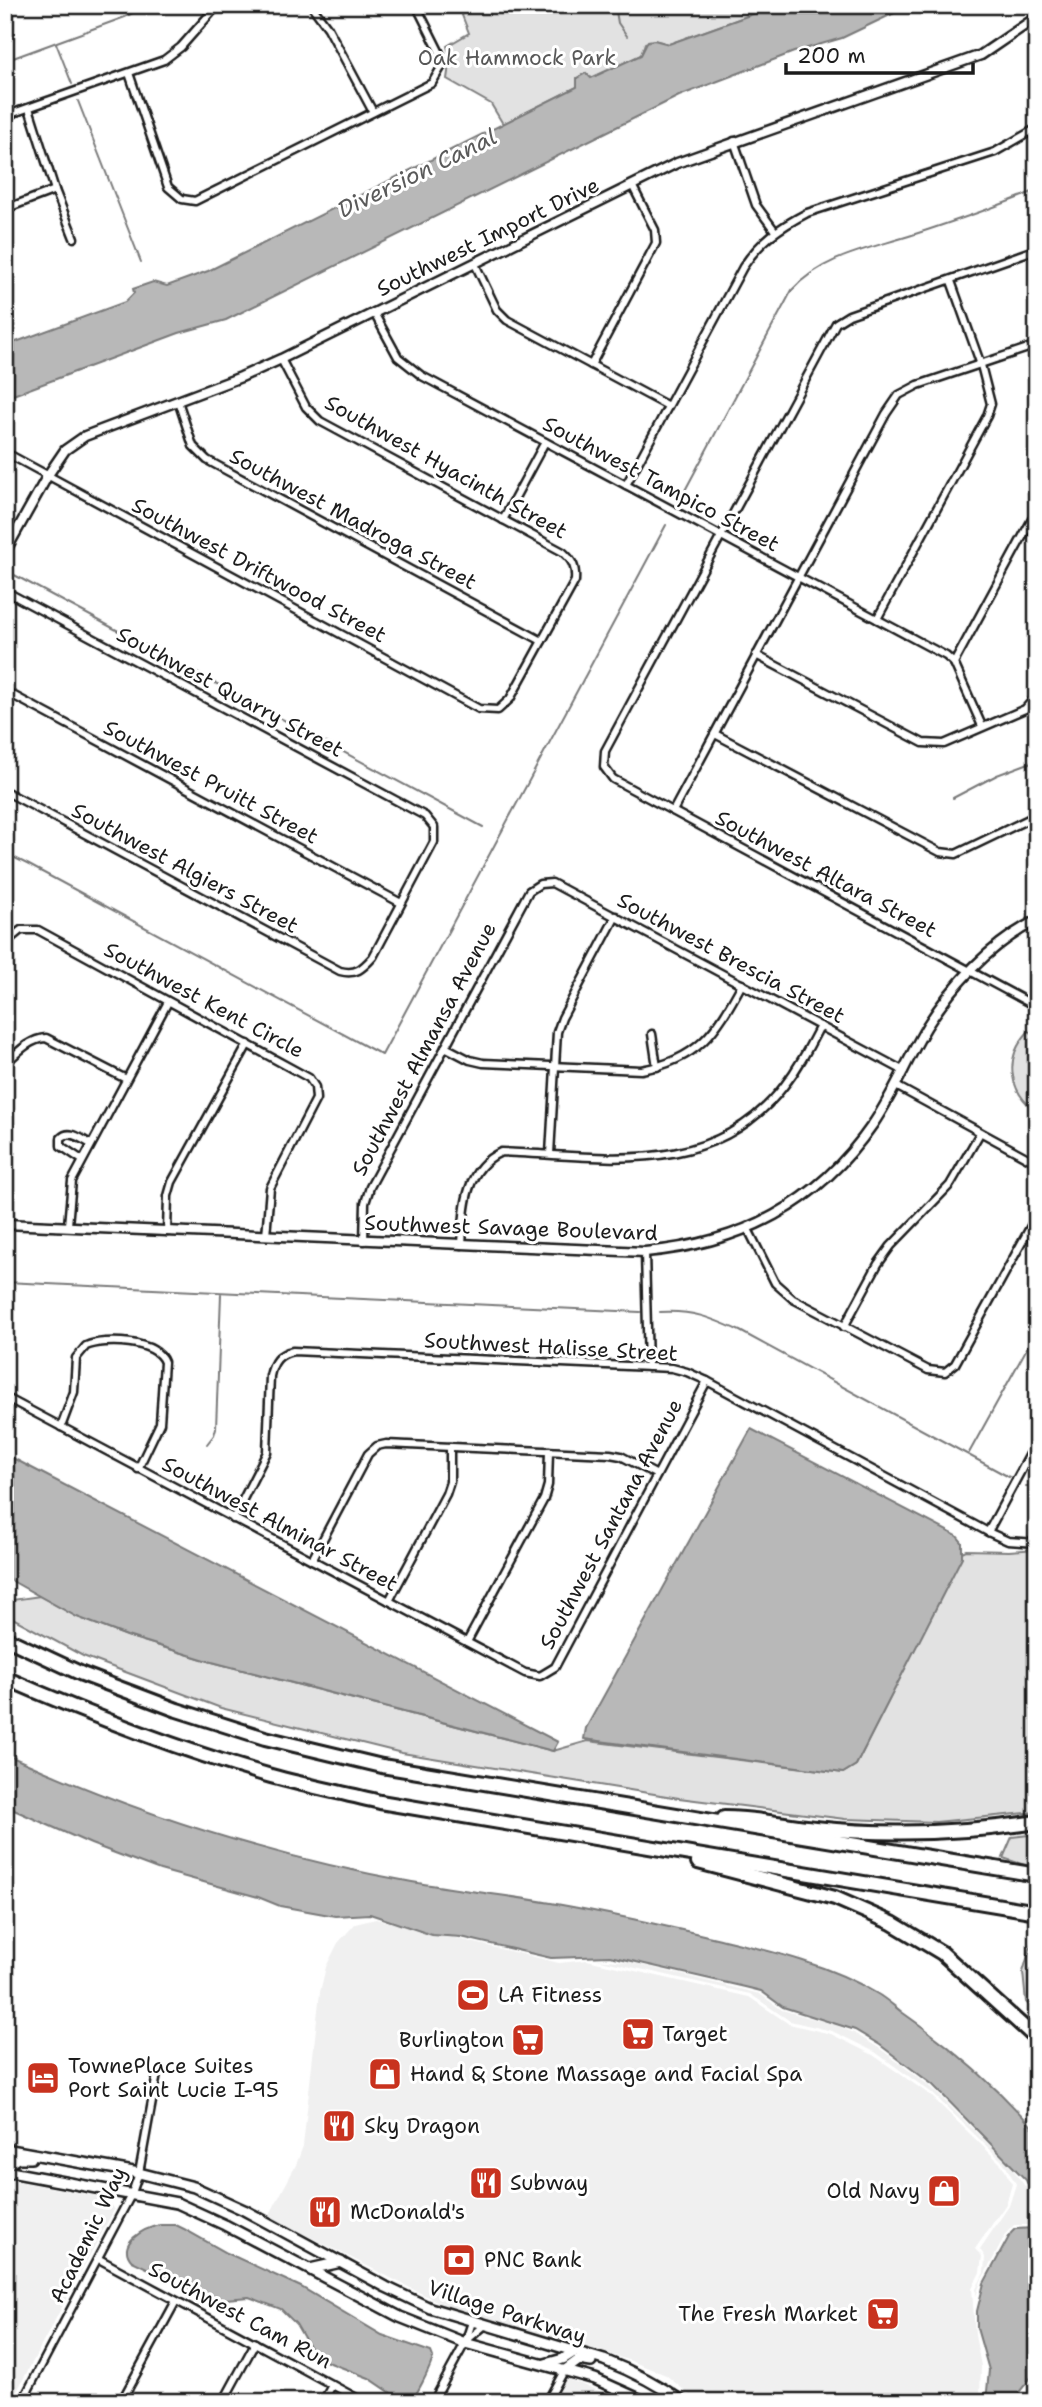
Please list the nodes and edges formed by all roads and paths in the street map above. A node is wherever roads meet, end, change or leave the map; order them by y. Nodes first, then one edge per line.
1 (218, 5) edge
2 (311, 5) edge
3 (416, 5) edge
4 (1037, 17) edge
5 (129, 72) junction
6 (29, 108) junction
7 (373, 112) junction
8 (5, 116) edge
9 (1037, 128) edge
10 (734, 141) junction
11 (632, 186) junction
12 (55, 190) junction
13 (5, 209) edge
14 (775, 231) junction
15 (74, 238) dead end
16 (1037, 249) edge
17 (475, 264) junction
18 (951, 281) junction
19 (374, 313) junction
20 (1037, 345) edge
21 (281, 359) junction
22 (591, 365) junction
23 (981, 365) junction
24 (178, 401) junction
25 (668, 405) junction
26 (545, 442) junction
27 (12, 456) dead end
28 (48, 475) junction
29 (626, 485) junction
30 (1037, 510) edge
31 (503, 520) junction
32 (722, 536) junction
33 (5, 552) edge
34 (799, 577) junction
35 (5, 592) edge
36 (877, 620) junction
37 (542, 641) junction
38 (756, 655) junction
39 (954, 663) junction
40 (5, 691) edge
41 (1037, 695) edge
42 (982, 726) junction
43 (715, 734) junction
44 (5, 791) edge
45 (673, 811) junction
46 (1037, 815) edge
47 (540, 884) joint
48 (401, 903) junction
49 (616, 916) junction
50 (1037, 920) edge
51 (5, 943) edge
52 (970, 970) junction
53 (742, 984) junction
54 (168, 1002) junction
55 (1037, 1007) edge
56 (820, 1026) junction
57 (652, 1034) dead end
58 (248, 1044) junction
59 (445, 1046) junction
60 (5, 1064) edge
61 (555, 1065) junction
62 (657, 1067) junction
63 (904, 1071) junction
64 (126, 1079) junction
65 (895, 1086) junction
66 (980, 1133) junction
67 (91, 1144) junction
68 (550, 1154) junction
69 (82, 1160) junction
70 (1037, 1163) edge
71 (1037, 1215) edge
72 (5, 1224) edge
73 (68, 1226) junction
74 (748, 1229) junction
75 (167, 1231) junction
76 (266, 1236) junction
77 (364, 1241) junction
78 (463, 1245) junction
79 (645, 1252) junction
80 (844, 1327) junction
81 (648, 1367) junction
82 (707, 1381) junction
83 (5, 1397) edge
84 (61, 1427) junction
85 (1037, 1441) edge
86 (450, 1447) junction
87 (549, 1451) junction
88 (138, 1469) junction
89 (657, 1475) junction
90 (233, 1519) junction
91 (988, 1532) junction
92 (1037, 1543) edge
93 (312, 1560) junction
94 (389, 1601) junction
95 (5, 1638) edge
96 (467, 1642) junction
97 (540, 1676) joint
98 (5, 1678) edge
99 (688, 1818) junction
100 (1037, 1822) edge
101 (668, 1851) junction
102 (1037, 1875) edge
103 (1037, 1912) edge
104 (1037, 2039) edge
105 (158, 2074) dead end
106 (5, 2150) edge
107 (70, 2161) junction
108 (5, 2169) edge
109 (139, 2173) junction
110 (132, 2193) junction
111 (99, 2259) junction
112 (341, 2262) junction
113 (308, 2269) junction
114 (176, 2301) junction
115 (472, 2322) junction
116 (484, 2326) junction
117 (255, 2343) junction
118 (465, 2343) junction
119 (573, 2352) junction
120 (540, 2364) junction
121 (623, 2368) junction
122 (564, 2371) junction
123 (332, 2385) junction
124 (22, 2402) edge
125 (121, 2402) edge
126 (223, 2402) edge
127 (323, 2402) edge
128 (364, 2402) edge
129 (433, 2402) edge
130 (547, 2402) edge
131 (646, 2402) edge
132 (683, 2402) edge

1 - 5 street
2 - 7 street
3 - 7 street
4 - 10 street, Southwest Import Drive
5 - 6 street
5 - 7 street
6 - 8 street
6 - 12 street
9 - 14 street
10 - 11 street, Southwest Import Drive
10 - 14 street
11 - 17 street, Southwest Import Drive
11 - 22 street
12 - 13 street
12 - 15 street
14 - 25 street
16 - 18 street
17 - 19 street, Southwest Import Drive
17 - 22 street
18 - 23 street
18 - 32 street
19 - 21 street, Southwest Import Drive
19 - 26 street, Southwest Tampico Street
20 - 23 street
21 - 24 street, Southwest Import Drive
21 - 31 street, Southwest Hyacinth Street
22 - 25 street
23 - 34 street
23 - 36 street
24 - 28 street, Southwest Import Drive
24 - 37 street, Southwest Madroga Street
25 - 29 street
26 - 29 street, Southwest Tampico Street
26 - 31 street
27 - 28 street, Southwest Driftwood Street
28 - 33 street, Southwest Import Drive
28 - 37 street, Southwest Driftwood Street
29 - 32 street, Southwest Tampico Street
30 - 39 street
31 - 37 street, Southwest Hyacinth Street
32 - 34 street, Southwest Tampico Street
32 - 45 street, Southwest Altara Street
34 - 36 street, Southwest Tampico Street
34 - 38 street
35 - 48 street, Southwest Quarry Street
36 - 39 street, Southwest Tampico Street
38 - 42 street
38 - 43 street
39 - 42 street
40 - 48 street, Southwest Pruitt Street
41 - 42 street
43 - 45 street
43 - 46 street
44 - 48 street, Southwest Algiers Street
45 - 52 street, Southwest Altara Street
47 - 49 street, Southwest Brescia Street
47 - 59 street, Southwest Almansa Avenue
49 - 53 street, Southwest Brescia Street
49 - 61 street
50 - 52 street, Southwest Savage Boulevard
51 - 54 street, Southwest Kent Circle
52 - 55 street, Southwest Altara Street
52 - 63 street, Southwest Savage Boulevard
53 - 56 street, Southwest Brescia Street
53 - 62 street
54 - 58 street, Southwest Kent Circle
54 - 64 street
56 - 63 street, Southwest Brescia Street
56 - 68 street
57 - 62 street
58 - 75 street
58 - 76 street, Southwest Kent Circle
59 - 61 street
59 - 77 street, Southwest Almansa Avenue
60 - 64 street
61 - 62 street
61 - 68 street
63 - 65 street, Southwest Savage Boulevard
64 - 67 street
65 - 66 street
65 - 74 street, Southwest Savage Boulevard
66 - 70 street
66 - 80 street
67 - 69 street
67 - 69 street
68 - 78 street
69 - 73 street
71 - 80 street
72 - 73 street, Southwest Savage Boulevard
73 - 75 street, Southwest Savage Boulevard
74 - 79 street, Southwest Savage Boulevard
74 - 80 street
75 - 76 street, Southwest Savage Boulevard
76 - 77 street, Southwest Savage Boulevard
77 - 78 street, Southwest Savage Boulevard
78 - 79 street, Southwest Savage Boulevard
79 - 81 street
81 - 82 street, Southwest Halisse Street
81 - 90 street, Southwest Halisse Street
82 - 89 street, Southwest Santana Avenue
82 - 91 street, Southwest Halisse Street
83 - 84 street, Southwest Alminar Street
84 - 88 street, Southwest Alminar Street
84 - 88 street
85 - 91 street
86 - 87 street
86 - 93 street
86 - 94 street
87 - 89 street
87 - 96 street
88 - 90 street, Southwest Alminar Street
89 - 97 street, Southwest Santana Avenue
90 - 93 street, Southwest Alminar Street
91 - 92 street, Southwest Halisse Street
93 - 94 street, Southwest Alminar Street
94 - 96 street, Southwest Alminar Street
95 - 99 highway
96 - 97 street, Southwest Alminar Street
98 - 101 highway
99 - 100 highway
99 - 102 highway
101 - 103 highway
101 - 104 highway
105 - 109 street, Academic Way
106 - 107 main road, Village Parkway
107 - 108 main road
107 - 109 main road, Village Parkway
108 - 110 main road, Village Parkway
109 - 110 street, Academic Way
109 - 112 main road, Village Parkway
110 - 111 street, Academic Way
110 - 113 main road, Village Parkway
111 - 114 street, Southwest Cam Run
111 - 124 street, Academic Way
112 - 113 main road
112 - 115 main road, Village Parkway
113 - 118 main road, Village Parkway
114 - 117 street, Southwest Cam Run
114 - 125 street
115 - 116 main road, Village Parkway
115 - 118 street
116 - 118 street
116 - 119 main road, Village Parkway
117 - 123 street, Southwest Cam Run
117 - 126 street
118 - 120 main road, Village Parkway
118 - 129 street
119 - 120 main road
119 - 121 main road, Village Parkway
120 - 122 main road, Village Parkway
121 - 122 main road
121 - 132 main road, Village Parkway
122 - 130 street
122 - 131 main road, Village Parkway
123 - 127 street
123 - 128 street, Southwest Cam Run

